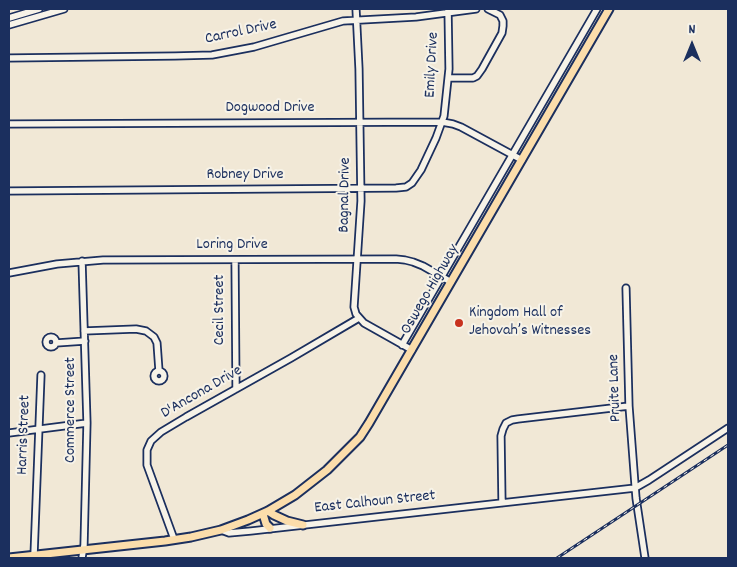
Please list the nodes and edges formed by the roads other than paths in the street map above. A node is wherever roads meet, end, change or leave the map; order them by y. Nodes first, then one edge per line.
1 (39, 9) edge
2 (64, 9) edge
3 (356, 9) edge
4 (476, 9) edge
5 (488, 9) edge
6 (597, 9) edge
7 (609, 9) edge
8 (448, 11) edge
9 (9, 18) edge
10 (357, 20) junction
11 (9, 25) edge
12 (9, 58) edge
13 (448, 78) junction
14 (360, 122) junction
15 (442, 122) junction
16 (9, 124) edge
17 (512, 155) junction
18 (522, 160) junction
19 (361, 188) junction
20 (9, 191) edge
21 (358, 259) junction
22 (235, 260) junction
23 (82, 261) junction
24 (9, 274) edge
25 (441, 276) junction
26 (451, 282) junction
27 (626, 288) dead end
28 (359, 318) junction
29 (84, 331) junction
30 (84, 341) junction
31 (56, 343) dead end
32 (402, 345) junction
33 (412, 350) junction
34 (159, 371) dead end
35 (41, 376) dead end
36 (236, 389) junction
37 (629, 406) junction
38 (87, 423) junction
39 (728, 428) edge
40 (38, 429) junction
41 (9, 433) edge
42 (635, 488) junction
43 (286, 500) junction
44 (502, 503) junction
45 (266, 512) junction
46 (287, 521) junction
47 (303, 525) junction
48 (270, 528) junction
49 (221, 530) junction
50 (174, 539) junction
51 (83, 550) junction
52 (34, 555) junction
53 (9, 558) edge
54 (82, 558) edge
55 (645, 558) edge

1 - 9 street
2 - 11 street
3 - 10 street, Bagnal Drive
4 - 8 street, Carrol Drive
5 - 13 street
6 - 17 street, Oswego Highway
7 - 18 main road, Oswego Highway
8 - 10 street, Carrol Drive
8 - 13 street, Emily Drive
10 - 12 street, Carrol Drive
10 - 14 street, Bagnal Drive
13 - 15 street, Emily Drive
14 - 15 street, Dogwood Drive
14 - 16 street, Dogwood Drive
14 - 19 street, Bagnal Drive
15 - 17 street, Dogwood Drive
15 - 19 street, Robney Drive
17 - 18 street, Dogwood Drive
17 - 25 street, Oswego Highway
18 - 26 main road, Oswego Highway
19 - 20 street, Robney Drive
19 - 21 street, Bagnal Drive
21 - 22 street, Loring Drive
21 - 25 street, Loring Drive
21 - 28 street, Bagnal Drive
22 - 23 street, Loring Drive
22 - 36 street, Cecil Street
23 - 24 street, Loring Drive
23 - 29 street, Commerce Street
25 - 26 street, Loring Drive
25 - 32 street, Oswego Highway
26 - 33 main road, Oswego Highway
27 - 37 street, Pruite Lane
28 - 32 street
28 - 36 street, D'Ancona Drive
29 - 30 street, Commerce Street
29 - 34 street
30 - 31 street
30 - 38 street, Commerce Street
32 - 33 street
33 - 43 main road, Oswego Highway
35 - 40 street, Harris Street
36 - 50 street, D'Ancona Drive
37 - 42 street, Pruite Lane
37 - 44 street
38 - 40 street
38 - 51 street, Commerce Street
39 - 42 street, East Calhoun Street
40 - 41 street
40 - 52 street, Harris Street
42 - 44 street, East Calhoun Street
42 - 55 street, Pruite Lane
43 - 45 main road, Oswego Highway
43 - 46 main road
44 - 47 street, East Calhoun Street
45 - 46 main road
45 - 48 main road
45 - 49 main road, Oswego Highway
46 - 47 main road
47 - 48 street, East Calhoun Street
48 - 49 street, East Calhoun Street
49 - 50 main road, East Calhoun Street
50 - 51 main road, East Calhoun Street
51 - 52 main road, East Calhoun Street
51 - 54 street, Commerce Street
52 - 53 main road, East Calhoun Street

